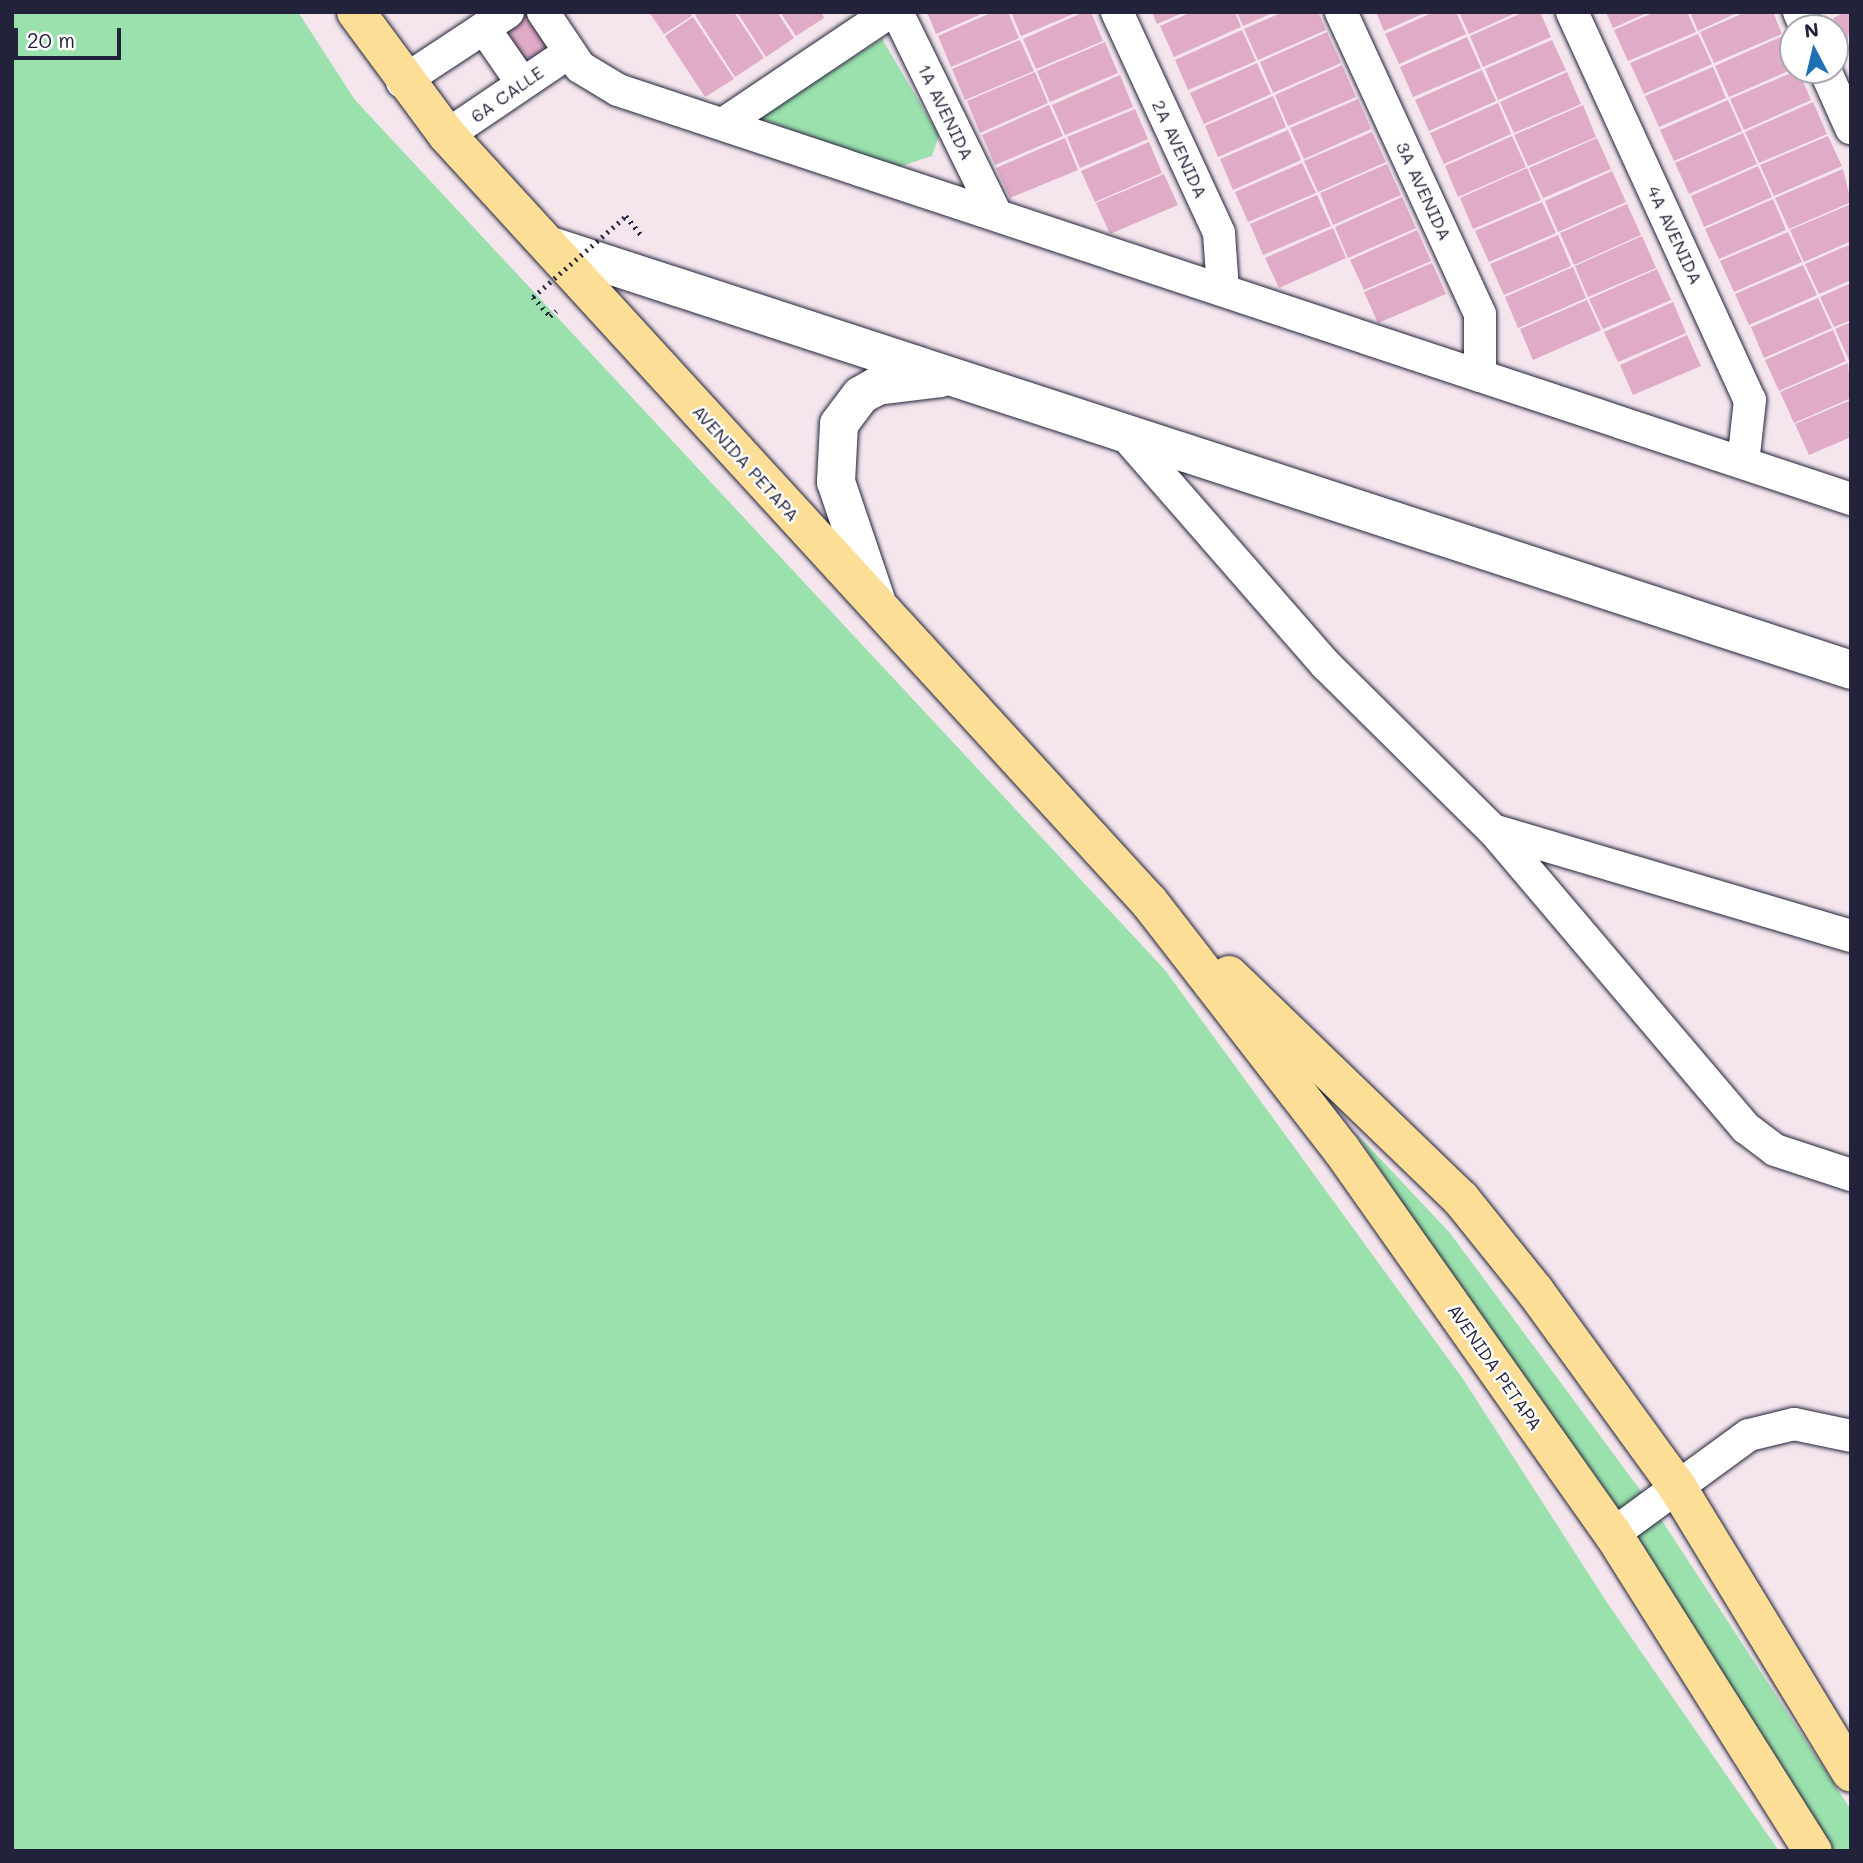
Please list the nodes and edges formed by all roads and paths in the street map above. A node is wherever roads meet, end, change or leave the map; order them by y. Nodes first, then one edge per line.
1 (356, 12) edge
2 (543, 12) edge
3 (890, 12) edge
4 (897, 12) edge
5 (1117, 12) edge
6 (1341, 12) edge
7 (1572, 12) edge
8 (496, 20) edge
9 (568, 53) junction
10 (402, 82) junction
11 (522, 83) junction
12 (1831, 84) edge
13 (726, 122) junction
14 (1851, 128) edge
15 (447, 135) junction
16 (995, 212) junction
17 (643, 235) dead end
18 (551, 246) junction
19 (1223, 290) junction
20 (550, 316) dead end
21 (1480, 376) junction
22 (973, 380) junction
23 (1121, 430) junction
24 (1743, 463) junction
25 (1851, 499) edge
26 (880, 611) junction
27 (1851, 670) edge
28 (1493, 830) junction
29 (1150, 903) junction
30 (1851, 936) edge
31 (1851, 1175) edge
32 (1851, 1436) edge
33 (1678, 1488) junction
34 (1612, 1534) junction
35 (1851, 1772) edge
36 (1813, 1851) edge

1 - 10 main road, AVENIDA PETAPA
2 - 9 street
3 - 13 street
4 - 16 street, 1A AVENIDA
5 - 19 street, 2A AVENIDA
6 - 21 street, 3A AVENIDA
7 - 24 street, 4A AVENIDA
8 - 10 street
8 - 11 street
9 - 11 street, 6A CALLE
9 - 13 street
10 - 15 main road, AVENIDA PETAPA
11 - 15 street, 6A CALLE
12 - 14 street
13 - 16 street
15 - 18 main road, AVENIDA PETAPA
16 - 19 street
17 - 20 path, bridge
18 - 22 street
18 - 26 main road, AVENIDA PETAPA
19 - 21 street
21 - 24 street
22 - 23 street
22 - 26 street
23 - 27 street
23 - 28 street
24 - 25 street
26 - 29 main road, AVENIDA PETAPA
28 - 30 street
28 - 31 street
29 - 33 main road, AVENIDA PETAPA
29 - 34 main road, AVENIDA PETAPA
32 - 33 street
33 - 34 street
33 - 35 main road, AVENIDA PETAPA
34 - 36 main road, AVENIDA PETAPA

